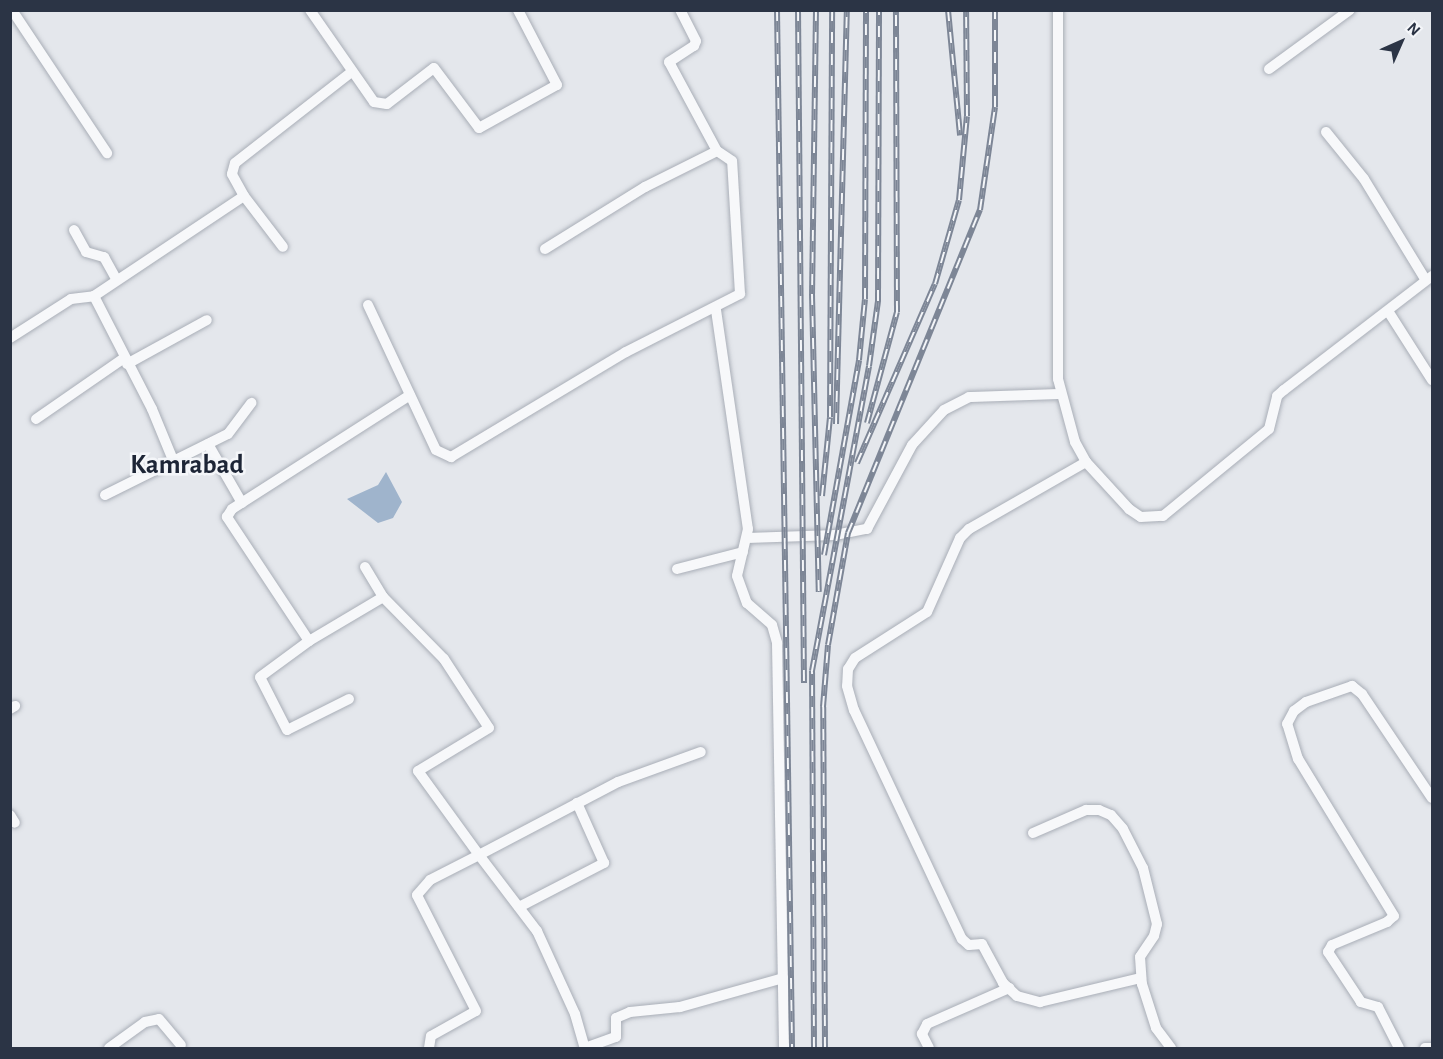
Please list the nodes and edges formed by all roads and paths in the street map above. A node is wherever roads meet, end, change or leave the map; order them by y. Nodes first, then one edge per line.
1 (12, 10) edge
2 (310, 10) edge
3 (518, 10) edge
4 (680, 10) edge
5 (1058, 10) edge
6 (1350, 10) edge
7 (1269, 69) dead end
8 (350, 73) junction
9 (1326, 132) dead end
10 (717, 151) junction
11 (106, 153) dead end
12 (244, 196) junction
13 (74, 230) dead end
14 (283, 247) dead end
15 (545, 249) dead end
16 (1429, 278) edge
17 (116, 279) junction
18 (94, 296) junction
19 (368, 305) dead end
20 (716, 310) junction
21 (1388, 311) junction
22 (207, 320) dead end
23 (10, 338) edge
24 (126, 361) junction
25 (1432, 380) edge
26 (1061, 394) junction
27 (410, 395) junction
28 (251, 403) dead end
29 (36, 419) dead end
30 (208, 444) junction
31 (173, 460) junction
32 (1086, 462) junction
33 (105, 495) dead end
34 (242, 502) junction
35 (747, 538) junction
36 (743, 552) junction
37 (365, 567) dead end
38 (676, 569) dead end
39 (383, 597) junction
40 (309, 641) junction
41 (349, 699) dead end
42 (701, 752) dead end
43 (1432, 798) edge
44 (577, 803) junction
45 (1033, 833) dead end
46 (479, 855) junction
47 (519, 907) junction
48 (783, 978) junction
49 (1141, 978) junction
50 (1009, 988) junction
51 (181, 1045) dead end
52 (109, 1048) edge
53 (429, 1048) edge
54 (585, 1048) edge
55 (784, 1048) edge
56 (929, 1048) edge
57 (1170, 1048) edge
58 (1399, 1048) edge
59 (1425, 1048) edge
60 (1432, 1048) edge

1 - 11 street
2 - 8 street
3 - 8 street
4 - 10 street
5 - 26 street
6 - 7 street
8 - 12 street
9 - 16 street
10 - 15 street
10 - 20 street
12 - 14 street
12 - 17 street
13 - 17 street
16 - 21 street
17 - 18 street
18 - 23 street
18 - 24 street
19 - 27 street
20 - 27 street
20 - 35 street
21 - 25 street
21 - 32 street
22 - 24 street
24 - 29 street
24 - 31 street
26 - 32 street
26 - 35 street
27 - 34 street
28 - 30 street
30 - 31 street
30 - 34 street
31 - 33 street
32 - 50 street
34 - 40 street
35 - 36 street
36 - 38 street
36 - 48 street
37 - 39 street
39 - 40 street
39 - 46 street
40 - 41 street
42 - 44 street
43 - 58 street
44 - 46 street
44 - 47 street
45 - 49 street
46 - 47 street
46 - 53 street
47 - 54 street
48 - 54 street
48 - 55 street
49 - 50 street
49 - 57 street
50 - 56 street
51 - 52 street
59 - 60 street

